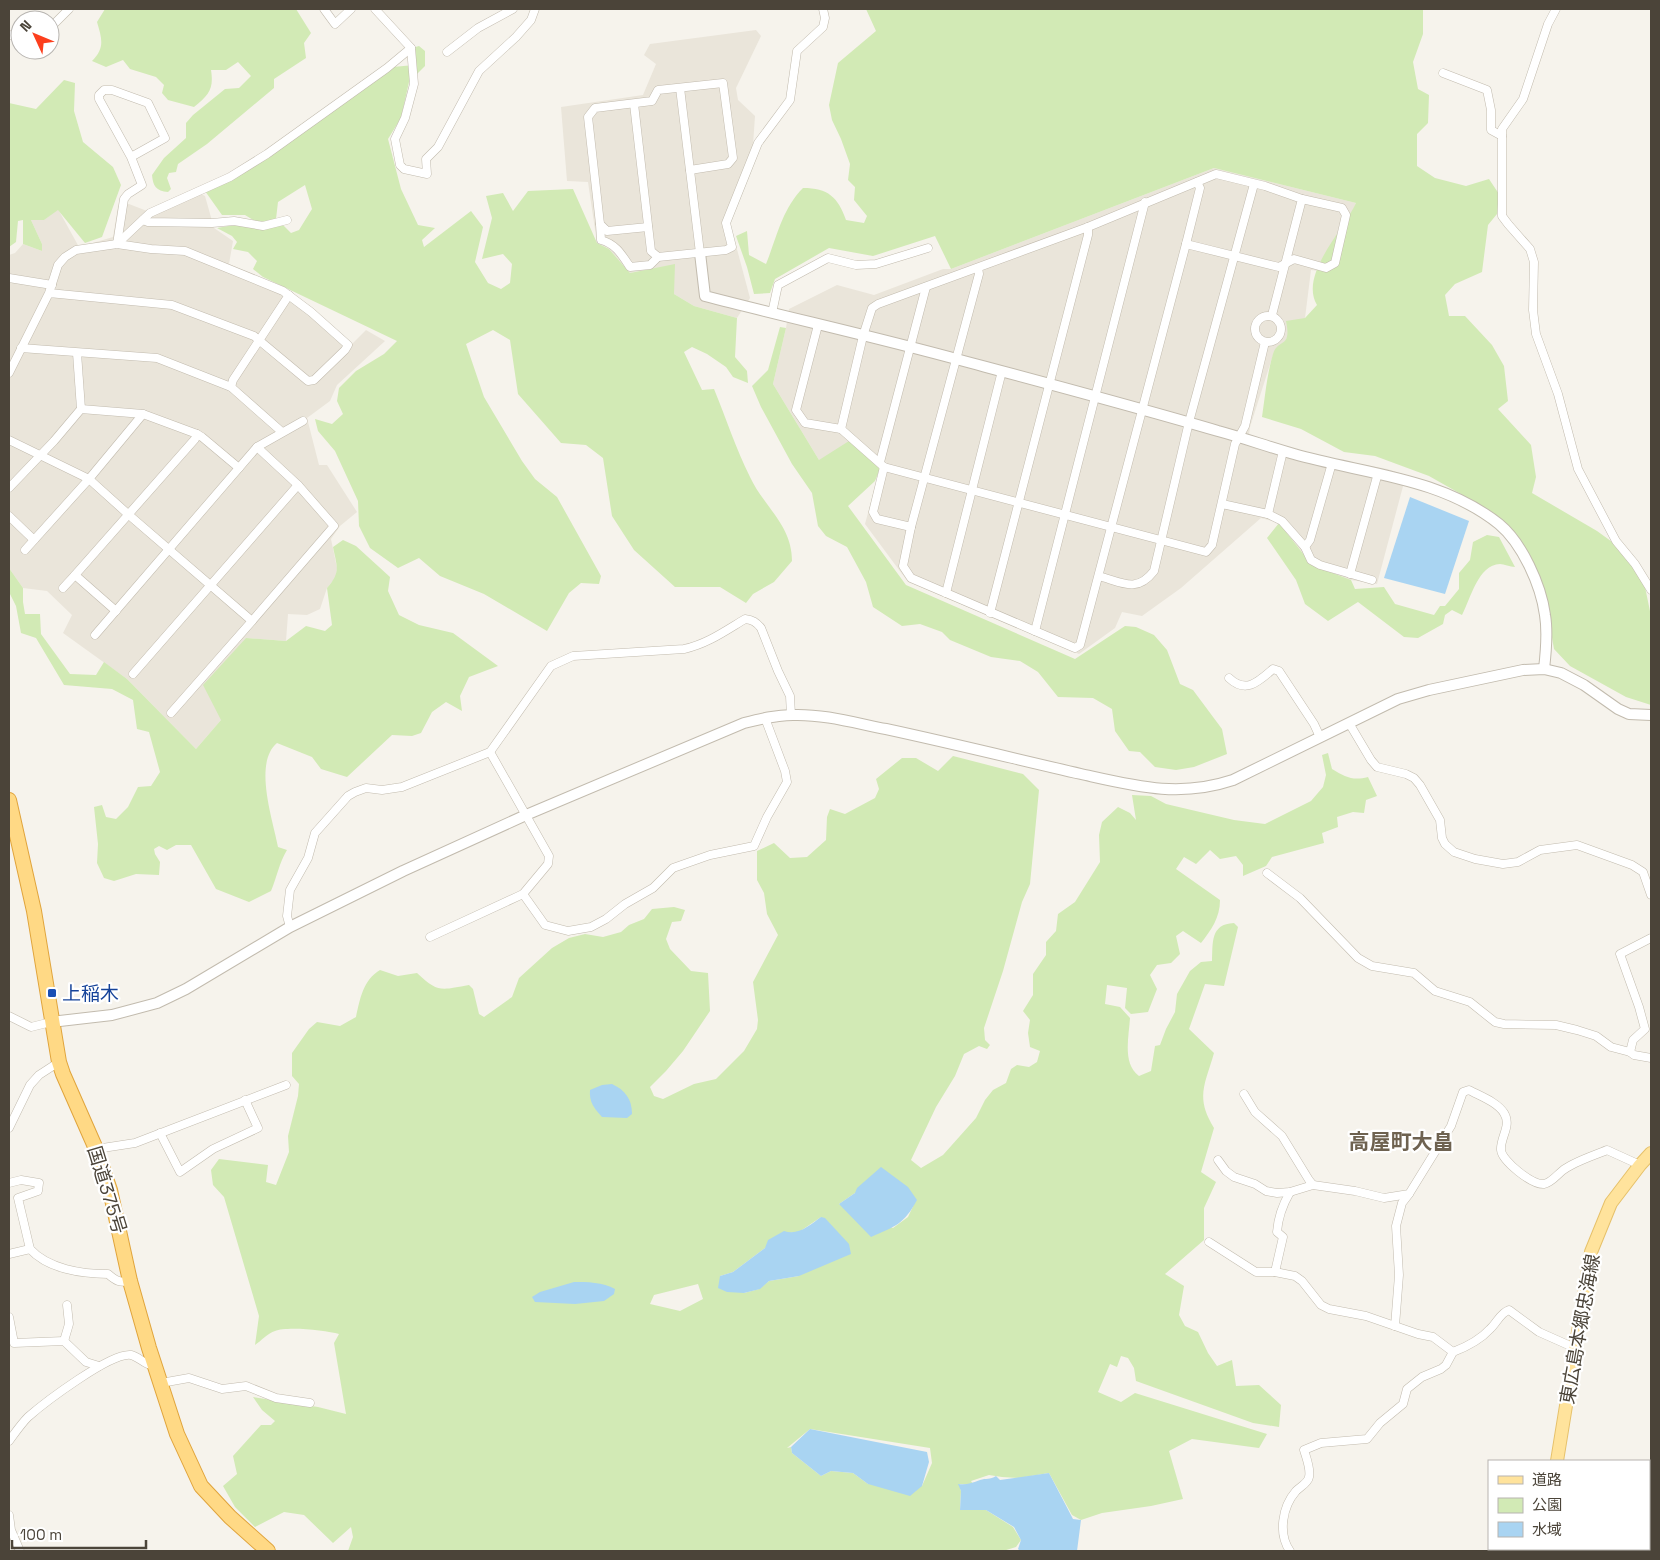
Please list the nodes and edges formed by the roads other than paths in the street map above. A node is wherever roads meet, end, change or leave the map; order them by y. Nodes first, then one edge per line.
1 (69, 9) edge
2 (324, 9) edge
3 (351, 9) edge
4 (375, 9) edge
5 (513, 9) edge
6 (535, 9) edge
7 (823, 9) edge
8 (1556, 9) edge
9 (60, 18) edge
10 (411, 48) junction
11 (447, 52) dead end
12 (1444, 73) dead end
13 (680, 88) junction
14 (634, 104) junction
15 (1502, 136) junction
16 (130, 157) junction
17 (690, 170) junction
18 (1197, 182) junction
19 (1254, 184) junction
20 (1302, 199) junction
21 (1145, 202) junction
22 (143, 220) junction
23 (287, 220) dead end
24 (600, 224) junction
25 (648, 227) junction
26 (1088, 227) junction
27 (117, 244) junction
28 (1186, 244) junction
29 (928, 248) dead end
30 (700, 253) junction
31 (658, 257) junction
32 (1234, 257) junction
33 (1286, 263) junction
34 (978, 268) junction
35 (9, 278) edge
36 (52, 284) junction
37 (926, 287) junction
38 (49, 293) junction
39 (289, 294) junction
40 (772, 313) junction
41 (1272, 316) junction
42 (818, 325) junction
43 (863, 336) junction
44 (260, 340) junction
45 (1265, 342) junction
46 (911, 347) junction
47 (21, 348) junction
48 (77, 353) junction
49 (957, 359) junction
50 (1002, 371) junction
51 (9, 373) edge
52 (1049, 384) junction
53 (231, 388) junction
54 (1096, 397) junction
55 (81, 409) junction
56 (1142, 409) junction
57 (143, 414) junction
58 (303, 421) dead end
59 (1190, 422) junction
60 (841, 429) junction
61 (282, 432) junction
62 (196, 434) junction
63 (1239, 437) junction
64 (9, 440) edge
65 (257, 447) junction
66 (1283, 451) junction
67 (40, 454) junction
68 (1332, 463) junction
69 (882, 464) junction
70 (238, 468) junction
71 (1378, 472) junction
72 (925, 477) junction
73 (89, 479) junction
74 (298, 485) junction
75 (9, 488) edge
76 (972, 490) junction
77 (1018, 503) junction
78 (1222, 504) junction
79 (1268, 514) junction
80 (129, 515) junction
81 (1065, 515) junction
82 (9, 516) edge
83 (911, 527) junction
84 (1112, 527) junction
85 (34, 540) junction
86 (1161, 541) junction
87 (1305, 547) junction
88 (169, 548) junction
89 (25, 550) dead end
90 (1350, 574) junction
91 (75, 575) junction
92 (1099, 576) junction
93 (1372, 580) dead end
94 (211, 585) junction
95 (63, 588) dead end
96 (1651, 590) edge
97 (946, 593) junction
98 (116, 611) junction
99 (990, 613) junction
100 (252, 621) junction
101 (1035, 631) junction
102 (95, 635) dead end
103 (1544, 669) junction
104 (133, 674) dead end
105 (1229, 678) dead end
106 (171, 713) dead end
107 (792, 715) junction
108 (1651, 716) edge
109 (765, 718) junction
110 (1349, 723) junction
111 (1320, 737) junction
112 (490, 752) junction
113 (9, 800) edge
114 (526, 815) junction
115 (1267, 873) dead end
116 (524, 894) junction
117 (1651, 895) edge
118 (290, 927) junction
119 (430, 937) dead end
120 (1651, 938) edge
121 (9, 1016) edge
122 (51, 1022) junction
123 (1630, 1052) junction
124 (1651, 1058) edge
125 (59, 1062) junction
126 (286, 1085) dead end
127 (1244, 1094) dead end
128 (245, 1100) junction
129 (9, 1128) edge
130 (160, 1134) junction
131 (96, 1148) junction
132 (1651, 1153) edge
133 (1218, 1160) dead end
134 (1640, 1165) junction
135 (9, 1183) edge
136 (1314, 1185) junction
137 (1290, 1192) junction
138 (1409, 1194) junction
139 (1209, 1242) dead end
140 (30, 1250) junction
141 (9, 1254) edge
142 (1275, 1272) junction
143 (130, 1281) junction
144 (67, 1305) dead end
145 (9, 1317) edge
146 (1395, 1326) junction
147 (64, 1341) junction
148 (1575, 1348) junction
149 (1453, 1352) junction
150 (155, 1365) junction
151 (99, 1366) junction
152 (161, 1383) junction
153 (310, 1403) dead end
154 (9, 1441) edge
155 (1557, 1460) edge
156 (9, 1515) edge
157 (20, 1551) edge
158 (268, 1551) edge
159 (1290, 1551) edge

1 - 9 street
2 - 3 street
4 - 10 street
5 - 11 street
6 - 10 street
7 - 30 street
8 - 15 street
10 - 22 street
12 - 15 street
13 - 14 street
13 - 17 street
13 - 17 street
14 - 24 street
14 - 25 street
15 - 96 street
16 - 16 street
16 - 27 street
17 - 30 street
18 - 19 street
18 - 21 street
18 - 28 street
19 - 20 street
19 - 32 street
20 - 33 street
20 - 33 street
21 - 26 street
21 - 54 street
22 - 23 street
22 - 27 street
24 - 25 street
24 - 31 street
25 - 31 street
26 - 34 street
26 - 52 street
27 - 36 street
27 - 39 street
28 - 32 street
28 - 56 street
29 - 40 street
30 - 31 street
30 - 40 street
32 - 33 street
32 - 59 street
33 - 41 street
34 - 37 street
34 - 49 street
35 - 36 street
36 - 38 street
37 - 43 street
37 - 46 street
38 - 44 street
38 - 47 street
39 - 44 street
39 - 44 street
40 - 42 street
41 - 45 street
41 - 45 street
42 - 43 street
42 - 60 street
43 - 46 street
43 - 60 street
44 - 53 street
45 - 63 street
46 - 49 street
46 - 69 street
47 - 48 street
47 - 51 street
48 - 53 street
48 - 55 street
49 - 50 street
49 - 72 street
50 - 52 street
50 - 76 street
52 - 54 street
52 - 77 street
53 - 61 street
54 - 56 street
54 - 81 street
55 - 57 street
55 - 67 street
56 - 59 street
56 - 84 street
57 - 62 street
57 - 73 street
58 - 61 street
59 - 63 street
59 - 86 street
60 - 69 street
61 - 65 street
62 - 70 street
62 - 80 street
63 - 66 street
63 - 78 street
64 - 67 street
65 - 70 street
65 - 74 street
66 - 68 street
66 - 79 street
67 - 73 street
67 - 75 street
68 - 71 street
68 - 87 street
69 - 72 street
69 - 83 street
70 - 88 street
71 - 90 street
71 - 103 street
72 - 76 street
72 - 83 street
73 - 80 street
73 - 85 street
74 - 94 street
74 - 100 street
76 - 77 street
76 - 97 street
77 - 81 street
77 - 99 street
78 - 79 street
78 - 86 street
79 - 87 street
80 - 88 street
80 - 91 street
81 - 84 street
81 - 101 street
82 - 85 street
83 - 97 street
84 - 86 street
84 - 92 street
85 - 89 street
86 - 92 street
87 - 90 street
88 - 94 street
88 - 98 street
90 - 93 street
91 - 95 street
91 - 98 street
92 - 101 street
94 - 100 street
94 - 104 street
97 - 99 street
98 - 102 street
99 - 101 street
100 - 106 street
103 - 108 street
103 - 110 street
105 - 111 street
107 - 109 street
107 - 111 street
107 - 112 street
109 - 114 street
109 - 116 street
110 - 111 street
110 - 117 street
112 - 114 street
112 - 118 street
113 - 122 highway, 国道375号
114 - 116 street
114 - 118 street
115 - 123 street
116 - 119 street
118 - 122 street
120 - 123 street
121 - 122 street
122 - 125 highway, 国道375号
123 - 124 street
125 - 129 street
125 - 131 highway, 国道375号
126 - 128 street
127 - 136 street
128 - 130 street
128 - 130 street
130 - 131 street
131 - 143 highway, 国道375号
132 - 134 main road, 東広島本郷忠海線
133 - 137 street
134 - 138 street
134 - 148 main road, 東広島本郷忠海線
135 - 140 street
136 - 137 street
136 - 138 street
137 - 142 street
138 - 146 street
139 - 142 street
140 - 141 street
140 - 143 street
142 - 146 street
143 - 150 highway, 国道375号
144 - 147 street
145 - 147 street
146 - 149 street
147 - 151 street
148 - 149 street
148 - 155 main road, 東広島本郷忠海線
149 - 159 street
150 - 151 street
150 - 152 highway, 国道375号
151 - 154 street
152 - 153 street
152 - 158 highway, 国道375号
156 - 157 street

